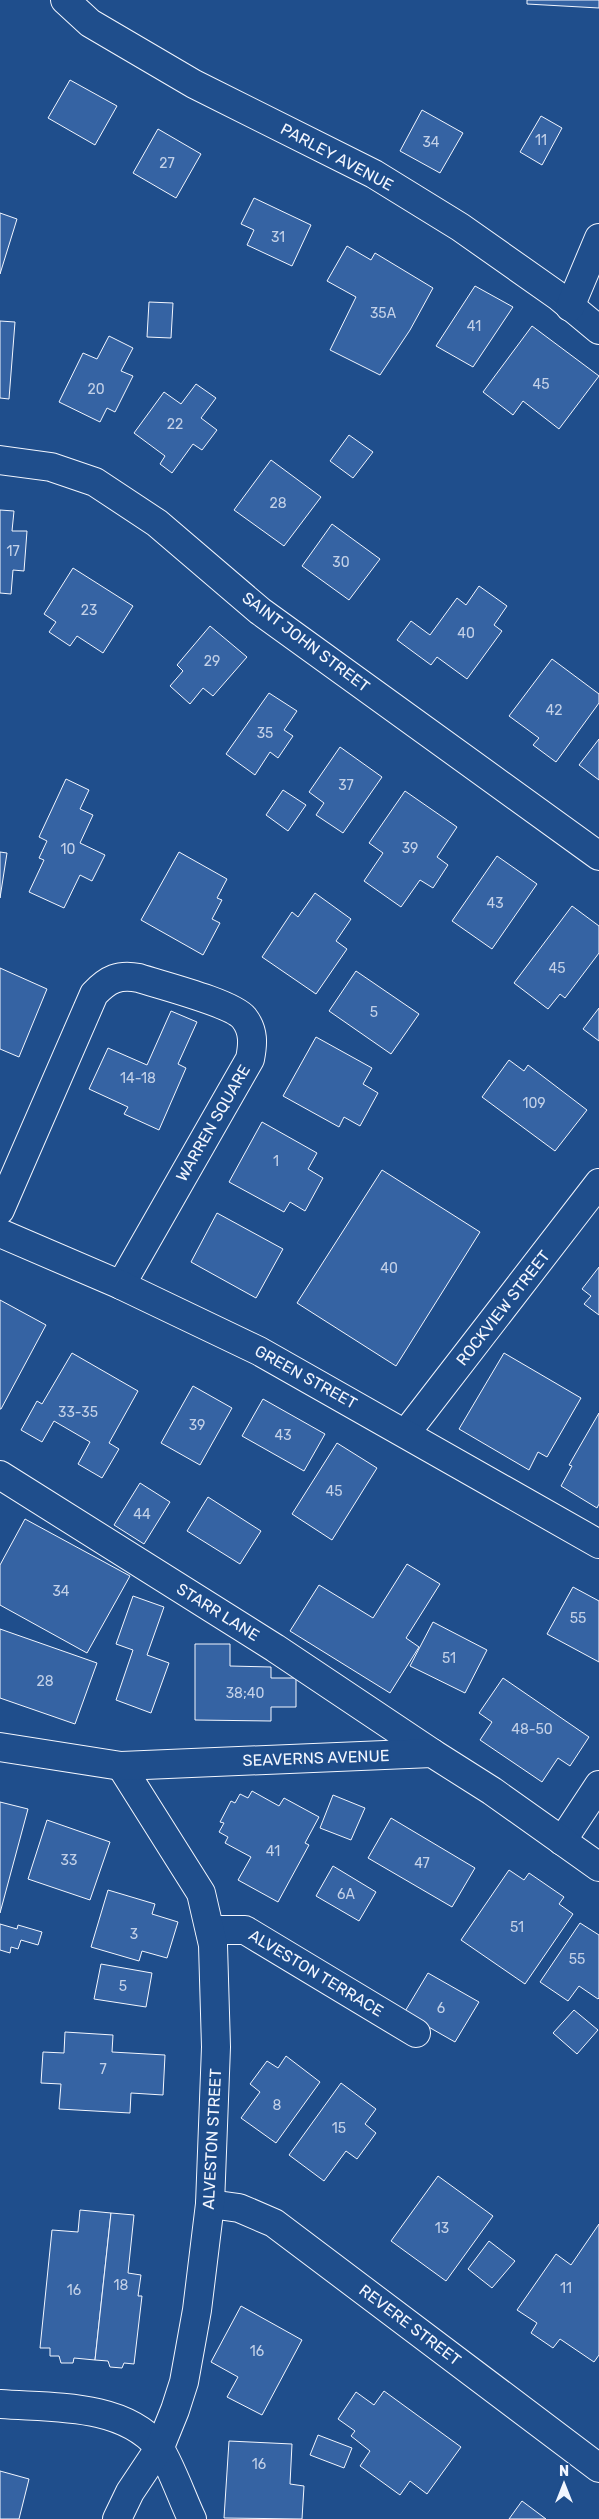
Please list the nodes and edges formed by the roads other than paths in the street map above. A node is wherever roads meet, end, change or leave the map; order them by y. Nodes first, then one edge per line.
1 (65, 0) edge
2 (599, 238) edge
3 (570, 307) junction
4 (599, 330) edge
5 (0, 460) edge
6 (599, 856) edge
7 (599, 1183) edge
8 (0, 1210) edge
9 (0, 1233) edge
10 (121, 1285) junction
11 (406, 1433) junction
12 (0, 1475) edge
13 (599, 1544) edge
14 (0, 1747) edge
15 (432, 1753) junction
16 (121, 1766) junction
17 (599, 1786) edge
18 (562, 1841) junction
19 (599, 1867) edge
20 (210, 1930) junction
21 (416, 2033) dead end
22 (210, 2204) junction
23 (0, 2404) edge
24 (160, 2447) junction
25 (599, 2468) edge
26 (117, 2519) edge
27 (192, 2519) edge

1 - 3 street, PARLEY AVENUE
2 - 3 street
3 - 4 street, PARLEY AVENUE
5 - 6 street, SAINT JOHN STREET
7 - 11 street, ROCKVIEW STREET
8 - 10 street, WARREN SQUARE
9 - 10 street, GREEN STREET
10 - 11 street, GREEN STREET
11 - 13 street, GREEN STREET
12 - 15 street, STARR LANE
14 - 16 street, SEAVERNS AVENUE
15 - 16 street, SEAVERNS AVENUE
15 - 18 street
16 - 20 street, ALVESTON STREET
17 - 18 street
18 - 19 street
20 - 21 street, ALVESTON TERRACE
20 - 22 street, ALVESTON STREET
22 - 24 street, ALVESTON STREET
22 - 25 street, REVERE STREET
23 - 24 street
24 - 26 street, ALVESTON STREET
24 - 27 street

